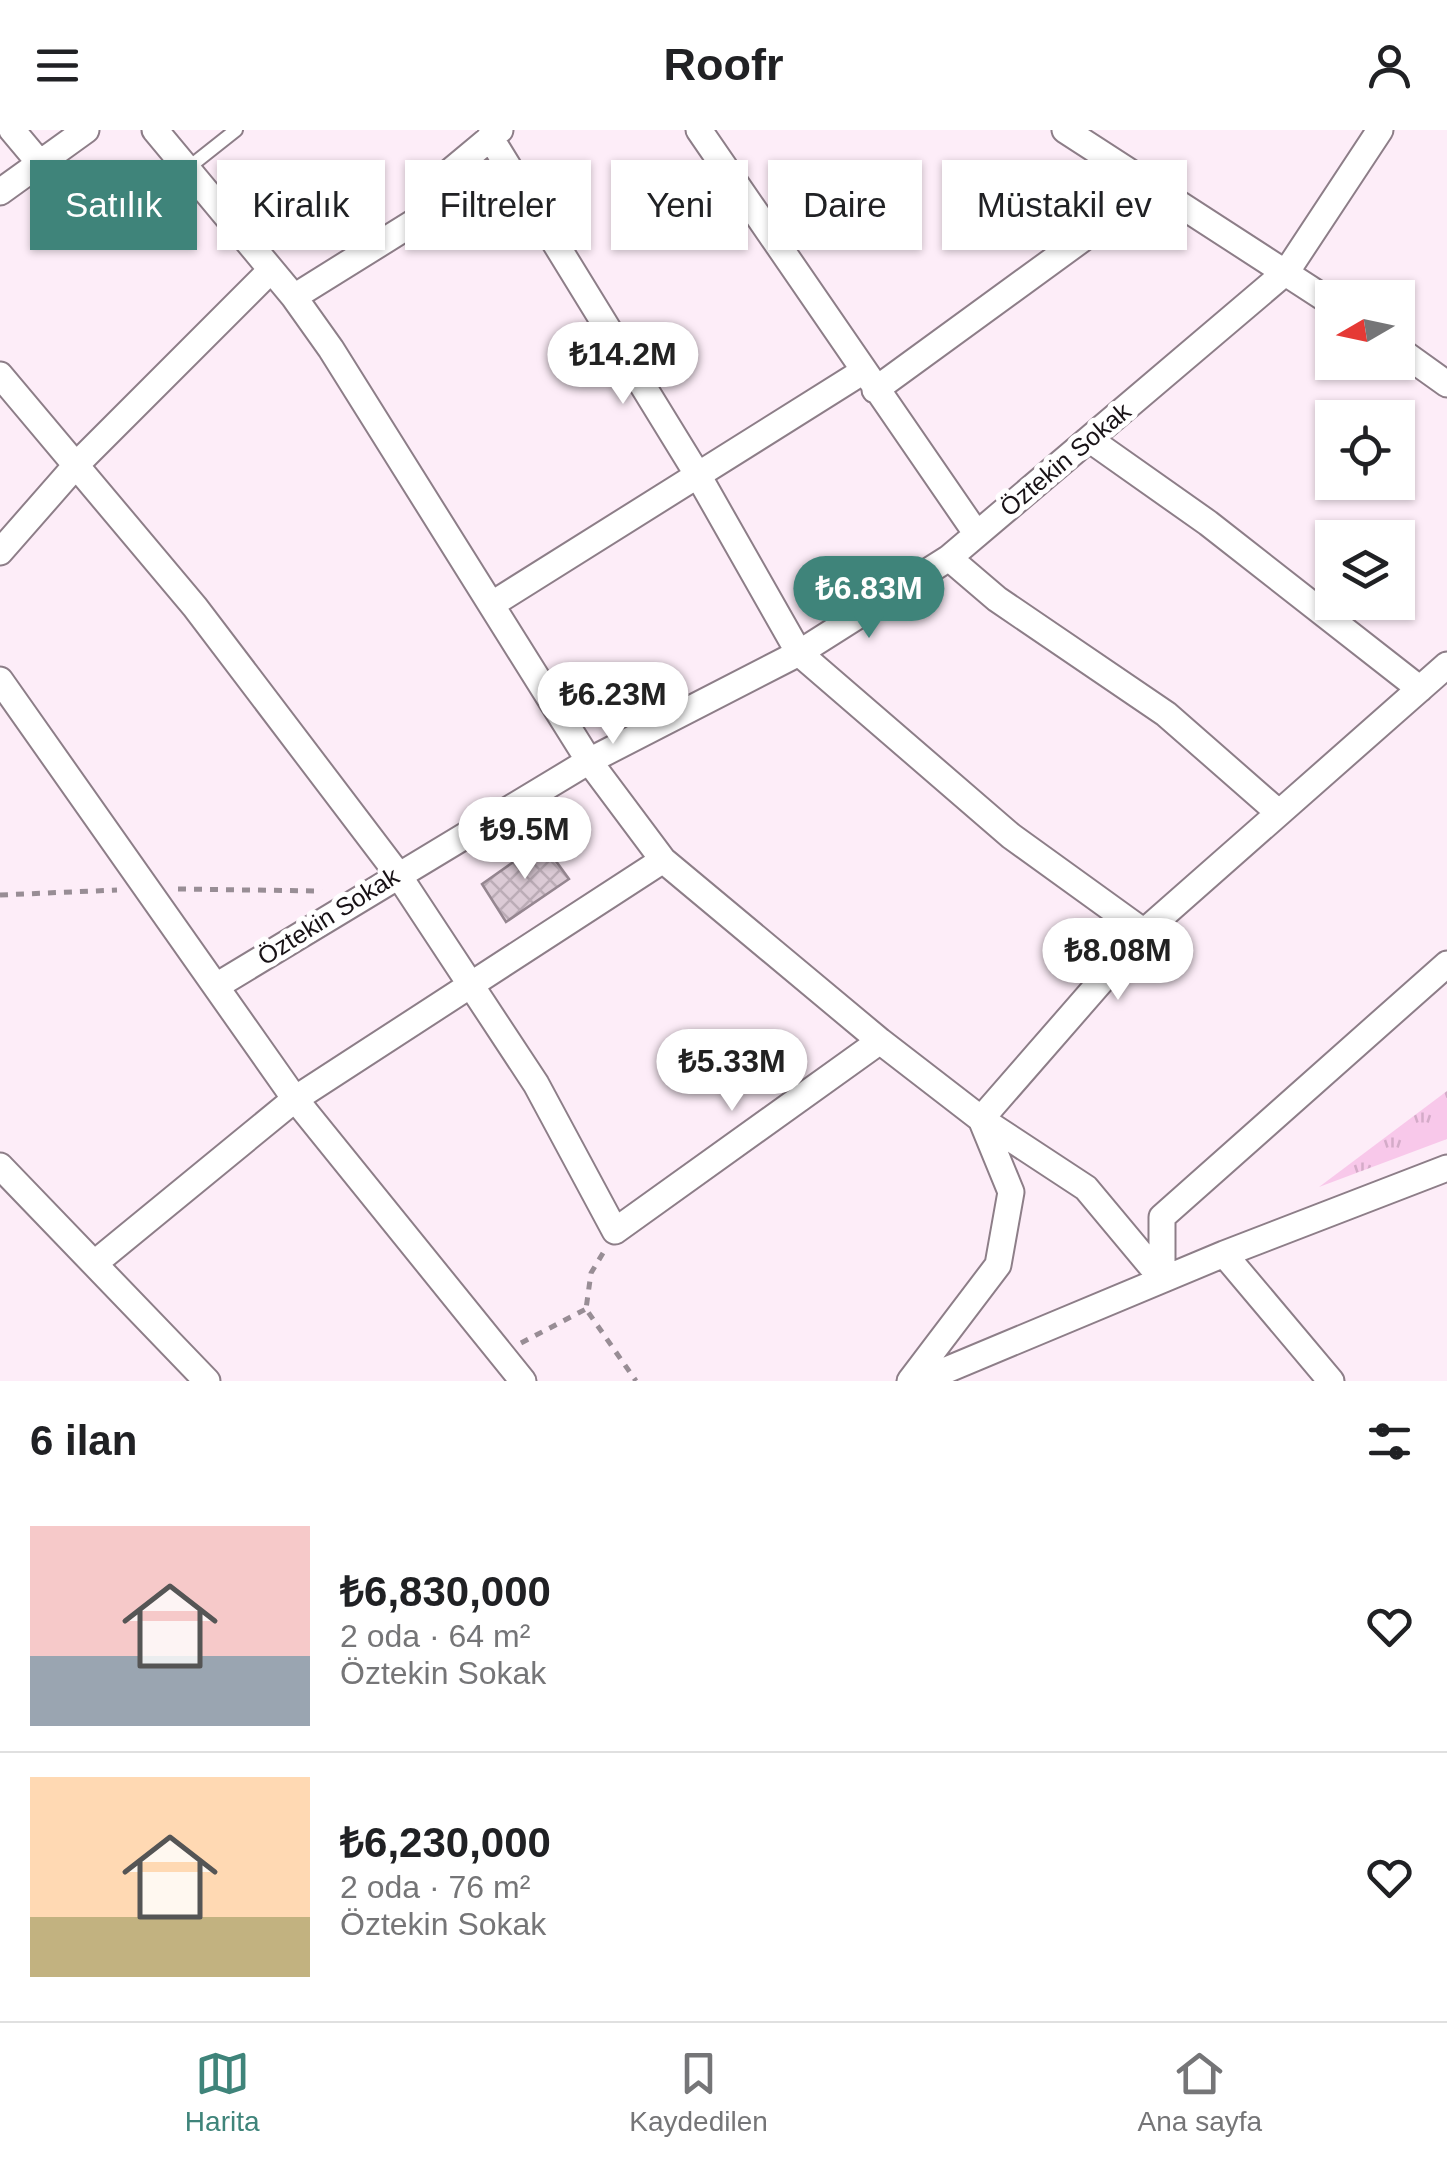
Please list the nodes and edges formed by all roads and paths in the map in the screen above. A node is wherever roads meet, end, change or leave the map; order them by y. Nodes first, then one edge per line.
1 (12, 130) edge
2 (86, 130) edge
3 (155, 130) edge
4 (236, 130) edge
5 (699, 130) edge
6 (1065, 130) edge
7 (1380, 130) edge
8 (495, 133) edge
9 (37, 160) edge
10 (40, 160) edge
11 (181, 160) edge
12 (1113, 160) edge
13 (197, 161) edge
14 (30, 168) edge
15 (197, 179) edge
16 (0, 192) edge
17 (1187, 207) edge
18 (1061, 250) edge
19 (271, 270) junction
20 (1286, 271) junction
21 (1315, 291) edge
22 (294, 297) junction
23 (1415, 361) edge
24 (0, 374) edge
25 (868, 381) junction
26 (1447, 384) edge
27 (1089, 439) junction
28 (78, 463) junction
29 (699, 477) junction
30 (976, 533) junction
31 (0, 552) edge
32 (949, 558) junction
33 (494, 603) junction
34 (800, 652) junction
35 (1447, 665) edge
36 (0, 680) edge
37 (1420, 689) junction
38 (589, 761) junction
39 (1278, 812) junction
40 (662, 860) junction
41 (397, 873) junction
42 (150, 888) junction
43 (366, 892) junction
44 (0, 895) edge
45 (1144, 932) junction
46 (1447, 964) edge
47 (218, 984) junction
48 (469, 988) junction
49 (880, 1041) junction
50 (295, 1099) junction
51 (981, 1119) junction
52 (0, 1166) edge
53 (1447, 1168) edge
54 (616, 1231) junction
55 (1224, 1254) junction
56 (95, 1263) junction
57 (1162, 1279) junction
58 (586, 1308) junction
59 (501, 1354) junction
60 (207, 1381) edge
61 (523, 1381) edge
62 (636, 1381) edge
63 (910, 1381) edge
64 (920, 1381) edge
65 (1331, 1381) edge

1 - 9 street
2 - 10 street
3 - 11 street
4 - 13 lane
5 - 25 street
6 - 12 street
7 - 20 street, Öztekin Sokak
8 - 22 street
8 - 29 street
14 - 16 street
15 - 19 street
17 - 20 street
18 - 25 street
19 - 22 street
19 - 28 street
20 - 21 street
20 - 27 street, Öztekin Sokak
22 - 33 street
23 - 26 street
24 - 28 street
25 - 29 street
25 - 30 street
27 - 30 street, Öztekin Sokak
27 - 37 street
28 - 31 street
28 - 41 street
29 - 33 street
29 - 34 street
30 - 32 street, Öztekin Sokak
32 - 34 street, Öztekin Sokak
32 - 39 street
33 - 38 street
34 - 38 street, Öztekin Sokak
34 - 45 street
35 - 37 street
36 - 42 street
37 - 39 street
38 - 40 street
38 - 41 street, Öztekin Sokak
39 - 45 street
40 - 48 street
40 - 49 street
41 - 43 street, Öztekin Sokak
41 - 48 street
42 - 43 path
42 - 44 path
42 - 47 street
43 - 47 street, Öztekin Sokak
45 - 51 street
46 - 57 street
47 - 50 street
48 - 50 street
48 - 54 street
49 - 51 street
49 - 54 street
50 - 56 street
50 - 59 street
51 - 57 street
51 - 63 street
52 - 56 street
53 - 55 street
54 - 58 path
55 - 57 street
55 - 65 street
56 - 60 street
57 - 64 street
58 - 59 path
58 - 62 path
59 - 61 street

